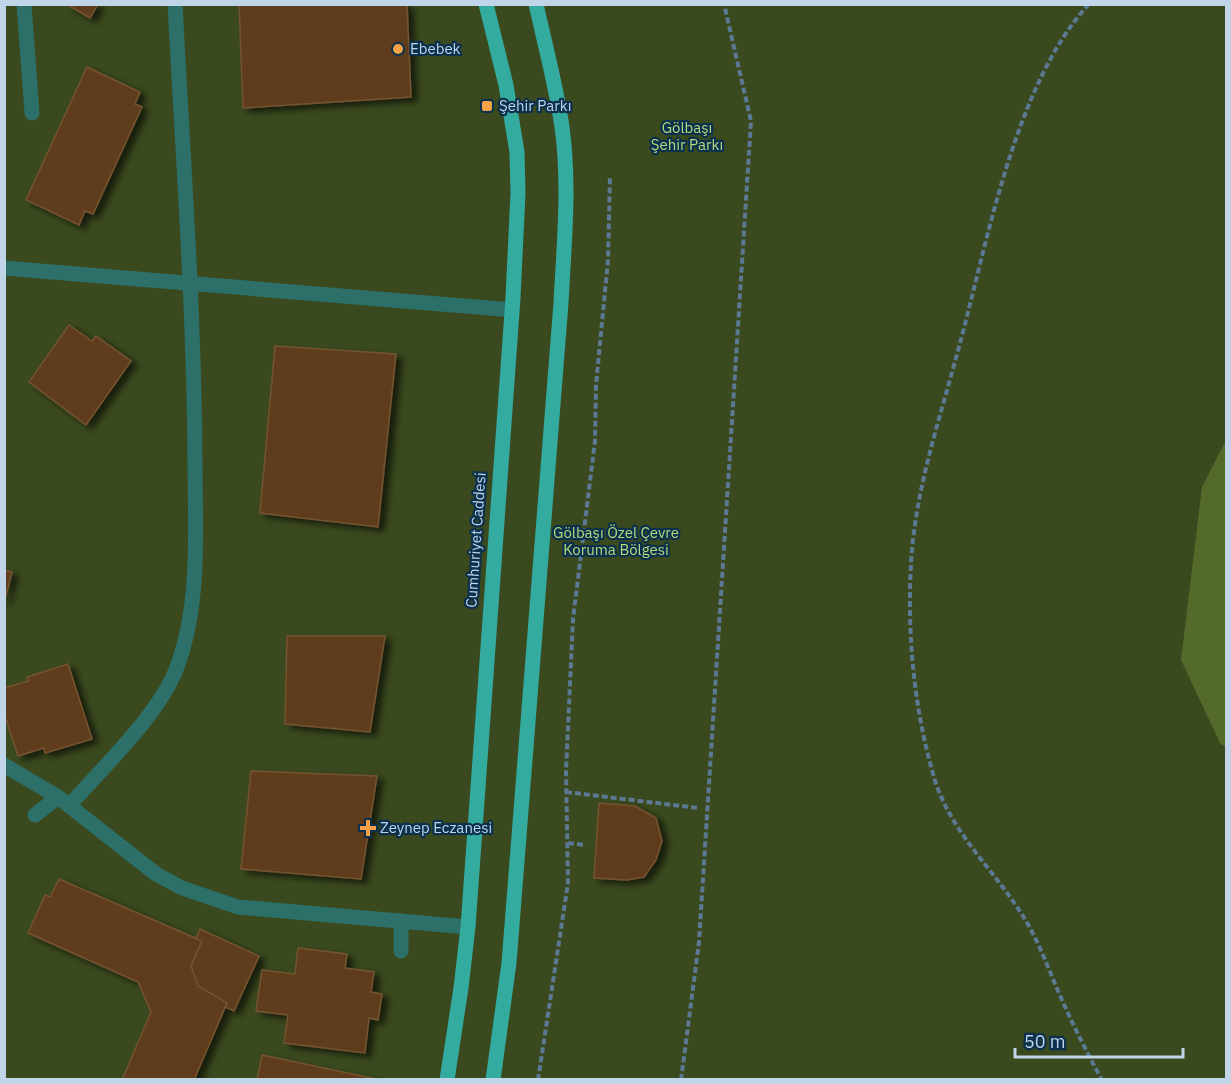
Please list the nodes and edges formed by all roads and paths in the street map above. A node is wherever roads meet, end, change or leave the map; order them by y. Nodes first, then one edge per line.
1 (24, 4) edge
2 (175, 4) edge
3 (486, 4) edge
4 (536, 4) edge
5 (724, 4) edge
6 (1089, 4) edge
7 (32, 113) dead end
8 (610, 176) dead end
9 (4, 268) edge
10 (190, 282) junction
11 (512, 310) junction
12 (4, 765) edge
13 (566, 792) junction
14 (63, 801) junction
15 (698, 808) dead end
16 (35, 815) dead end
17 (568, 843) junction
18 (586, 845) dead end
19 (401, 921) junction
20 (468, 927) junction
21 (400, 951) dead end
22 (447, 1080) edge
23 (493, 1080) edge
24 (538, 1080) edge
25 (681, 1080) edge
26 (1102, 1080) edge

1 - 7 street
2 - 10 street
3 - 11 main road, Cumhuriyet Caddesi
4 - 23 main road
5 - 25 path
6 - 26 path
8 - 13 path
9 - 10 street
10 - 11 street
10 - 14 street
11 - 20 main road, Cumhuriyet Caddesi
12 - 14 street
13 - 15 path
13 - 17 path
14 - 16 street
14 - 19 street
17 - 18 path
17 - 24 path
19 - 20 street
19 - 21 street
20 - 22 main road, Cumhuriyet Caddesi

